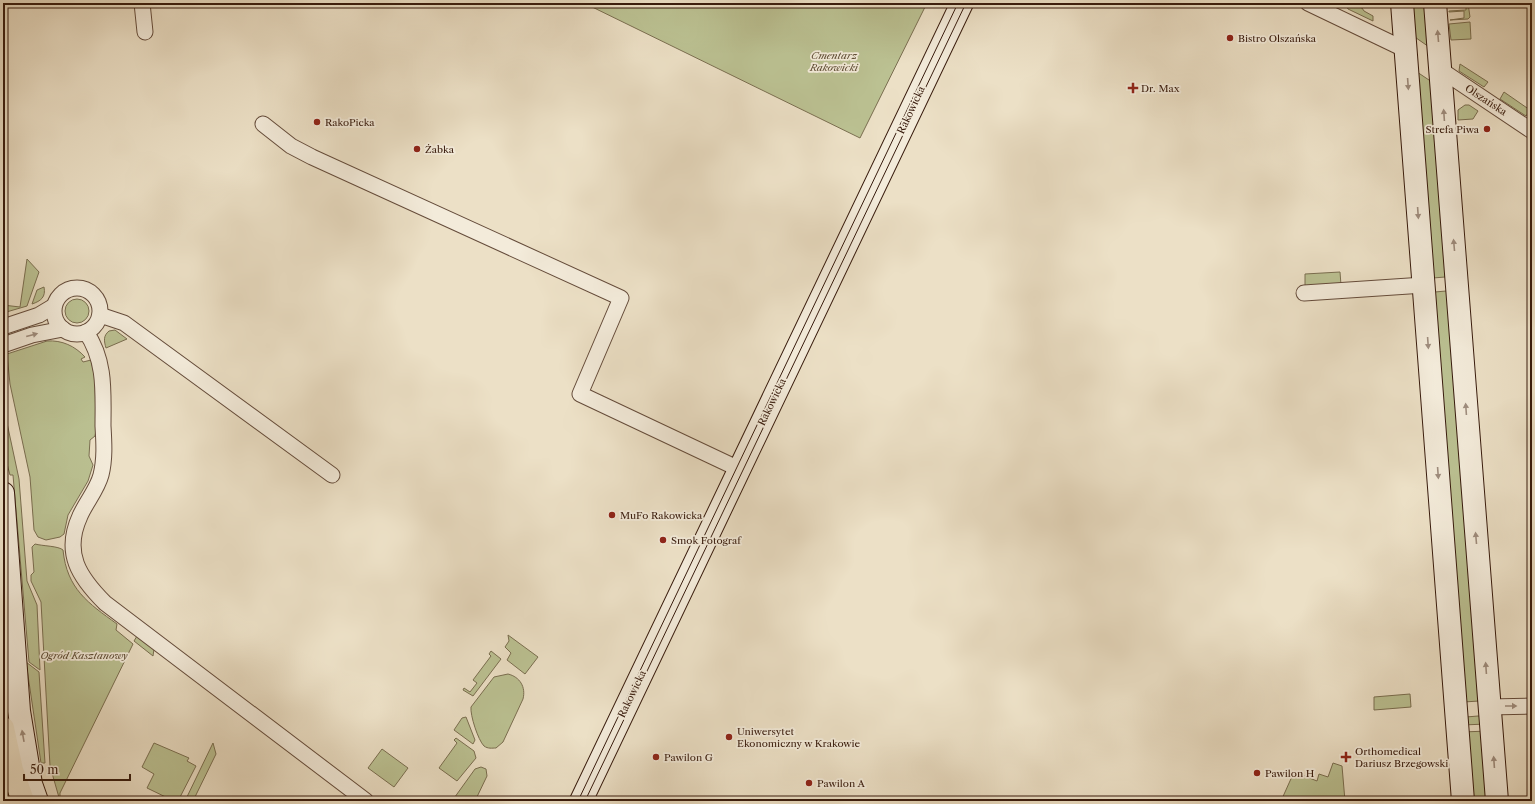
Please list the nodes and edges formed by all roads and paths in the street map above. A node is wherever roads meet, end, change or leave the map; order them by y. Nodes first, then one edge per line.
1 (142, 3) edge
2 (962, 3) edge
3 (1308, 3) edge
4 (1402, 3) edge
5 (1435, 3) edge
6 (145, 32) dead end
7 (1406, 50) junction
8 (1440, 70) junction
9 (263, 124) dead end
10 (1532, 131) edge
11 (1457, 284) junction
12 (1424, 285) junction
13 (1304, 293) dead end
14 (54, 306) junction
15 (100, 315) junction
16 (3, 327) edge
17 (63, 329) junction
18 (86, 332) junction
19 (3, 345) edge
20 (740, 469) junction
21 (332, 475) dead end
22 (3, 493) edge
23 (1532, 706) edge
24 (1489, 707) junction
25 (1456, 710) junction
26 (3, 728) edge
27 (23, 801) edge
28 (37, 801) edge
29 (366, 801) edge
30 (581, 801) edge
31 (1463, 801) edge
32 (1497, 801) edge

1 - 6 street
2 - 20 street, Rakowicka
3 - 7 street
4 - 7 street
8 -> 5 street
7 - 8 street
7 -> 12 street
8 - 10 street, Olszańska
11 -> 8 street
9 - 20 street
11 - 12 street
24 -> 11 street
12 - 13 street
12 -> 25 street
14 - 15 street
14 - 16 street
14 - 17 street
15 - 18 street
15 - 21 street
17 - 18 street
19 -> 17 street
18 - 29 street
20 - 30 street, Rakowicka
28 -> 22 street
24 -> 23 street
24 - 25 street
32 -> 24 street
25 - 31 street
26 - 27 main road

